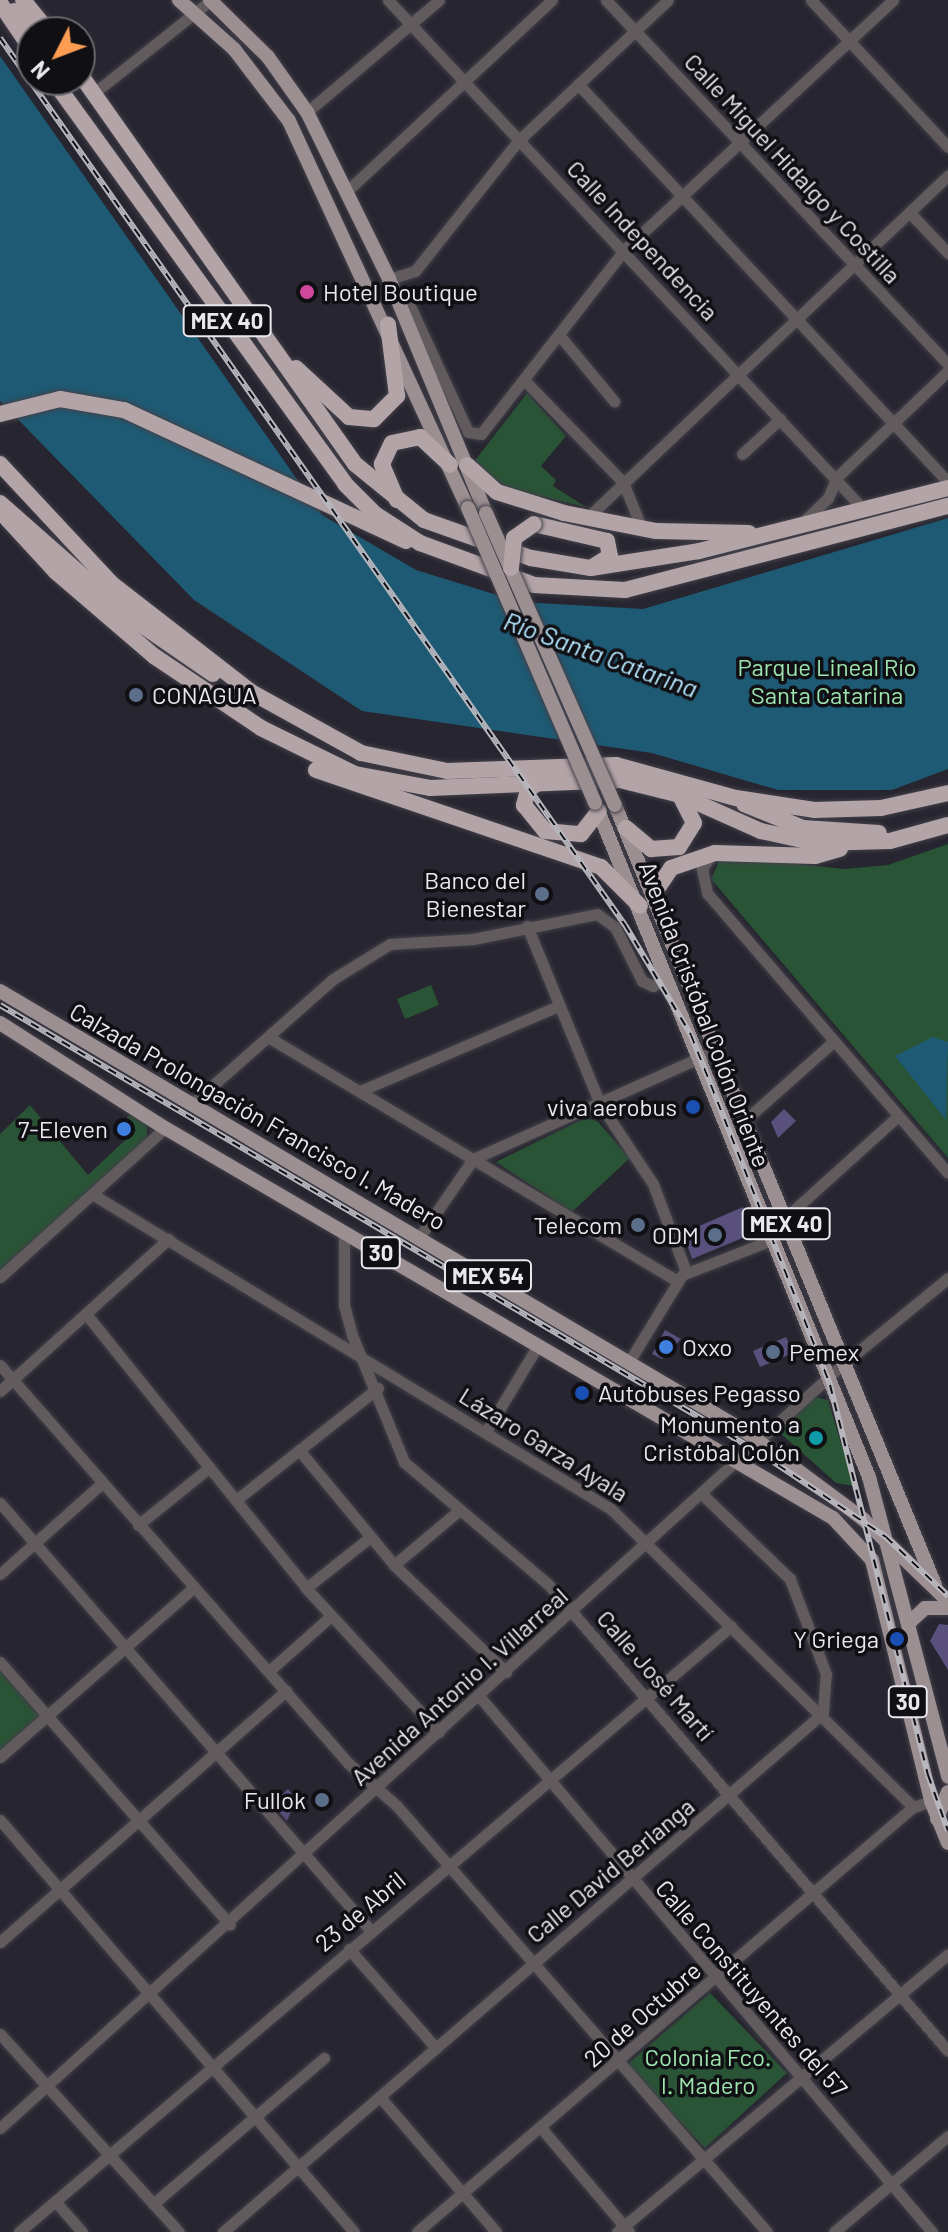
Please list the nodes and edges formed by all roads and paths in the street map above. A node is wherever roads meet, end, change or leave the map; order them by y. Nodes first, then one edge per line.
1 (23, 0) edge
2 (179, 0) edge
3 (211, 0) edge
4 (388, 0) edge
5 (439, 0) edge
6 (552, 0) edge
7 (606, 0) edge
8 (668, 0) edge
9 (811, 0) edge
10 (893, 0) edge
11 (1, 2) edge
12 (197, 13) junction
13 (17, 16) edge
14 (36, 16) edge
15 (16, 25) edge
16 (412, 25) junction
17 (635, 31) junction
18 (848, 41) junction
19 (464, 82) junction
20 (578, 84) junction
21 (96, 91) edge
22 (65, 96) edge
23 (96, 96) edge
24 (307, 112) junction
25 (519, 140) junction
26 (741, 145) junction
27 (948, 147) edge
28 (948, 175) edge
29 (347, 191) junction
30 (683, 197) junction
31 (911, 214) junction
32 (624, 250) junction
33 (948, 253) edge
34 (854, 267) junction
35 (364, 273) junction
36 (391, 284) junction
37 (797, 321) junction
38 (388, 325) junction
39 (560, 336) junction
40 (277, 350) junction
41 (948, 364) edge
42 (948, 371) edge
43 (739, 375) junction
44 (525, 381) junction
45 (614, 401) dead end
46 (0, 414) edge
47 (780, 419) junction
48 (893, 425) junction
49 (742, 454) dead end
50 (0, 464) edge
51 (458, 465) junction
52 (837, 477) junction
53 (623, 482) junction
54 (948, 485) edge
55 (0, 503) edge
56 (948, 506) edge
57 (402, 508) junction
58 (0, 511) edge
59 (865, 511) junction
60 (587, 518) junction
61 (0, 520) edge
62 (642, 529) junction
63 (796, 529) junction
64 (15, 530) junction
65 (775, 533) junction
66 (420, 543) junction
67 (511, 568) junction
68 (591, 568) junction
69 (251, 692) junction
70 (261, 728) junction
71 (543, 779) junction
72 (948, 793) edge
73 (680, 795) junction
74 (736, 798) junction
75 (597, 807) junction
76 (948, 824) edge
77 (626, 828) junction
78 (847, 845) junction
79 (715, 853) junction
80 (653, 895) junction
81 (640, 906) junction
82 (527, 926) junction
83 (664, 979) junction
84 (0, 991) edge
85 (558, 1006) junction
86 (0, 1023) edge
87 (268, 1037) junction
88 (832, 1043) junction
89 (714, 1051) junction
90 (696, 1061) junction
91 (360, 1091) junction
92 (194, 1102) junction
93 (600, 1104) junction
94 (898, 1116) junction
95 (744, 1121) junction
96 (165, 1128) junction
97 (473, 1159) junction
98 (948, 1173) edge
99 (92, 1194) junction
100 (784, 1219) junction
101 (344, 1231) junction
102 (420, 1236) junction
103 (168, 1239) junction
104 (769, 1241) junction
105 (686, 1272) junction
106 (0, 1277) edge
107 (948, 1278) edge
108 (677, 1281) junction
109 (86, 1314) junction
110 (538, 1345) junction
111 (364, 1358) junction
112 (630, 1360) junction
113 (843, 1364) junction
114 (0, 1365) edge
115 (13, 1379) junction
116 (826, 1379) junction
117 (378, 1388) junction
118 (0, 1391) edge
119 (485, 1433) junction
120 (758, 1440) junction
121 (299, 1450) junction
122 (738, 1459) junction
123 (210, 1467) junction
124 (102, 1483) junction
125 (702, 1494) junction
126 (236, 1500) junction
127 (0, 1503) edge
128 (457, 1512) junction
129 (138, 1525) junction
130 (369, 1538) junction
131 (36, 1543) junction
132 (649, 1543) junction
133 (892, 1546) junction
134 (394, 1565) junction
135 (0, 1574) edge
136 (194, 1587) junction
137 (306, 1588) junction
138 (944, 1597) edge
139 (948, 1608) edge
140 (573, 1612) junction
141 (331, 1616) junction
142 (911, 1621) junction
143 (731, 1626) junction
144 (124, 1648) junction
145 (0, 1662) edge
146 (269, 1671) junction
147 (506, 1672) junction
148 (286, 1691) junction
149 (479, 1696) junction
150 (646, 1697) junction
151 (823, 1713) junction
152 (47, 1715) junction
153 (439, 1732) junction
154 (214, 1753) junction
155 (0, 1757) edge
156 (948, 1777) edge
157 (547, 1780) junction
158 (379, 1788) junction
159 (948, 1792) edge
160 (730, 1796) junction
161 (931, 1801) junction
162 (913, 1807) junction
163 (137, 1819) junction
164 (937, 1819) junction
165 (0, 1820) edge
166 (948, 1843) edge
167 (305, 1857) junction
168 (449, 1865) junction
169 (630, 1880) junction
170 (59, 1888) junction
171 (815, 1895) junction
172 (230, 1925) junction
173 (371, 1931) junction
174 (0, 1942) edge
175 (349, 1949) junction
176 (948, 1954) edge
177 (533, 1964) junction
178 (714, 1981) junction
179 (151, 1995) junction
180 (899, 1995) junction
181 (0, 2034) edge
182 (436, 2048) junction
183 (948, 2051) edge
184 (324, 2058) dead end
185 (619, 2063) junction
186 (210, 2067) junction
187 (800, 2079) junction
188 (48, 2086) junction
189 (380, 2097) junction
190 (254, 2118) junction
191 (0, 2128) edge
192 (542, 2129) junction
193 (948, 2136) edge
194 (108, 2155) junction
195 (704, 2160) junction
196 (297, 2168) junction
197 (891, 2184) junction
198 (464, 2193) junction
199 (55, 2201) junction
200 (153, 2204) junction
201 (623, 2230) edge
202 (19, 2232) edge
203 (82, 2232) edge
204 (179, 2232) edge
205 (223, 2232) edge
206 (354, 2232) edge
207 (417, 2232) edge
208 (496, 2232) edge
209 (767, 2232) edge
210 (834, 2232) edge
211 (932, 2232) edge

1 - 14 highway
2 - 12 main road, MEX 40
3 - 12 street
3 - 24 main road, MEX 40
4 - 16 street, Calle Independencia
5 - 16 street
6 - 19 street
7 - 17 street, Calle Miguel Hidalgo y Costilla
8 - 17 street
9 - 18 street
10 - 18 street
11 - 13 highway
11 - 15 highway
12 - 21 street
12 - 35 main road, MEX 40
16 - 19 street, Calle Independencia
16 - 24 street
17 - 20 street
17 - 26 street, Calle Miguel Hidalgo y Costilla
18 - 26 street
18 - 27 street
19 - 25 street, Calle Independencia
19 - 29 street
20 - 25 street
20 - 30 street
22 - 66 highway, MEX 40
23 - 40 highway, MEX 40
24 - 29 main road, MEX 40
25 - 32 street, Calle Independencia
25 - 36 street
26 - 30 street
26 - 34 street, Calle Miguel Hidalgo y Costilla
28 - 31 street
29 - 36 main road, MEX 40
30 - 32 street
30 - 37 street
31 - 33 street
31 - 34 street
32 - 39 street
32 - 43 street, Calle Independencia
34 - 37 street
34 - 41 street, Calle Miguel Hidalgo y Costilla
35 - 36 main road
35 - 38 main road, MEX 40
36 - 44 street
36 - 51 main road, MEX 40
37 - 43 street
37 - 48 street
38 - 40 highway
38 - 51 main road, MEX 40
39 - 44 street
39 - 45 street
40 - 57 highway, MEX 40
42 - 48 street
43 - 47 street, Calle Independencia
43 - 53 street
44 - 53 street
46 - 66 highway
47 - 49 street
47 - 52 street, Calle Independencia
48 - 52 street
48 - 54 street
50 - 69 highway
51 - 57 highway
51 - 60 highway
51 - 67 main road, MEX 40, bridge
51 - 75 main road, MEX 40, bridge
52 - 59 street, Calle Independencia
52 - 63 street
53 - 60 street
53 - 62 street
54 - 59 highway, MEX 40
55 - 69 highway
56 - 66 highway, MEX 40
57 - 68 highway, MEX 40
58 - 64 highway
59 - 63 highway, MEX 40
60 - 62 highway
61 - 64 highway
62 - 65 highway
63 - 65 highway, MEX 40
64 - 70 highway
65 - 68 highway, MEX 40
67 - 68 highway, bridge
67 - 77 main road, MEX 40, bridge
69 - 74 highway
70 - 71 highway
70 - 81 highway
71 - 73 highway
71 - 75 highway
72 - 74 highway
73 - 77 highway
73 - 78 highway
74 - 76 highway
75 - 81 main road, Avenida Cristóbal Colón Oriente / MEX 40
76 - 78 highway
77 - 80 main road, Avenida Cristóbal Colón Oriente / MEX 40
78 - 79 highway
79 - 80 highway
79 - 88 street
80 - 89 main road, Avenida Cristóbal Colón Oriente / MEX 40
81 - 83 main road, Avenida Cristóbal Colón Oriente / MEX 40
82 - 83 street
82 - 85 street
82 - 87 street
83 - 90 main road, Avenida Cristóbal Colón Oriente / MEX 40
84 - 92 main road, Calzada Prolongación Francisco I. Madero / MEX 54
85 - 91 street
85 - 93 street
86 - 96 main road, Calzada Prolongación Francisco I. Madero / 30
87 - 91 street
87 - 92 street
88 - 94 street
88 - 95 street
89 - 90 street
89 - 95 main road, Avenida Cristóbal Colón Oriente / MEX 40
90 - 93 street
90 - 104 main road, Avenida Cristóbal Colón Oriente / MEX 40
91 - 97 street
92 - 102 main road, Calzada Prolongación Francisco I. Madero / MEX 54
93 - 97 street
93 - 105 street
94 - 98 street
94 - 100 street
95 - 100 main road, Avenida Cristóbal Colón Oriente / MEX 40
96 - 99 street
96 - 101 main road, Calzada Prolongación Francisco I. Madero / 30
97 - 102 street
97 - 108 street
99 - 103 street, Lázaro Garza Ayala
99 - 106 street
100 - 113 main road, Avenida Cristóbal Colón Oriente / MEX 40
101 - 110 main road, Calzada Prolongación Francisco I. Madero / 30
101 - 111 street, Calle José Martí
102 - 112 main road, Calzada Prolongación Francisco I. Madero / MEX 54
103 - 109 street
103 - 111 street, Lázaro Garza Ayala
104 - 105 street
104 - 116 main road, Avenida Cristóbal Colón Oriente / MEX 40
105 - 108 street
107 - 113 street, Avenida Antonio I. Villarreal
108 - 112 street
109 - 115 street
109 - 123 street
110 - 119 street
110 - 122 main road, Calzada Prolongación Francisco I. Madero / 30
111 - 117 street, Calle José Martí
111 - 119 street, Lázaro Garza Ayala
112 - 120 main road, Calzada Prolongación Francisco I. Madero / MEX 54
113 - 116 street, Avenida Antonio I. Villarreal
113 - 138 main road, Avenida Cristóbal Colón Oriente / MEX 40
114 - 115 street
115 - 118 street
115 - 124 street
116 - 120 street, Avenida Antonio I. Villarreal
116 - 133 main road, Avenida Cristóbal Colón Oriente / MEX 40
117 - 121 street
117 - 128 street, Calle José Martí
119 - 132 street, Lázaro Garza Ayala
120 - 122 street, Avenida Antonio I. Villarreal
120 - 133 main road, Calzada Prolongación Francisco I. Madero / MEX 54
121 - 126 street
121 - 130 street
122 - 125 street, Avenida Antonio I. Villarreal
122 - 161 main road, Calzada Prolongación Francisco I. Madero / 30
123 - 126 street
123 - 129 street
124 - 129 street
124 - 131 street
125 - 132 street, Avenida Antonio I. Villarreal
125 - 151 street
126 - 137 street
127 - 131 street
128 - 134 street
128 - 140 street, Calle José Martí
129 - 136 street
130 - 134 street
130 - 137 street
131 - 135 street
131 - 144 street
132 - 140 street, Avenida Antonio I. Villarreal
132 - 143 street, Lázaro Garza Ayala
133 - 138 main road, MEX 54
133 - 142 main road, 30
134 - 147 street
136 - 144 street
136 - 146 street
137 - 141 street
139 - 142 main road
140 - 147 street, Avenida Antonio I. Villarreal
140 - 150 street, Calle José Martí
141 - 146 street
141 - 153 street
142 - 156 main road, 30
143 - 150 street, 23 de Abril
143 - 151 street, Lázaro Garza Ayala
144 - 152 street
144 - 154 street
145 - 152 street
146 - 148 street
147 - 149 street, Avenida Antonio I. Villarreal
148 - 154 street
148 - 158 street
149 - 153 street, Avenida Antonio I. Villarreal
149 - 157 street, Calle Constituyentes del 57
150 - 157 street, 23 de Abril
150 - 160 street, Calle José Martí
151 - 160 street, Calle David Berlanga
151 - 162 street, Lázaro Garza Ayala
152 - 155 street
152 - 163 street
153 - 158 street, Avenida Antonio I. Villarreal
154 - 163 street
154 - 167 street
157 - 168 street, 23 de Abril
157 - 169 street, Calle Constituyentes del 57
158 - 167 street, Avenida Antonio I. Villarreal
158 - 168 street
159 - 164 main road
160 - 169 street, Calle David Berlanga
160 - 171 street, Calle José Martí
161 - 162 street, 20 de Octubre
161 - 164 main road, 30
162 - 171 street, 20 de Octubre
163 - 170 street
163 - 172 street
164 - 166 main road, 30
165 - 170 street
167 - 172 street, Avenida Antonio I. Villarreal
167 - 173 street
168 - 173 street, 23 de Abril
168 - 177 street
169 - 177 street, Calle David Berlanga
169 - 178 street, Calle Constituyentes del 57
170 - 174 street
170 - 179 street
171 - 178 street, 20 de Octubre
171 - 180 street, Calle José Martí
172 - 179 street, Avenida Antonio I. Villarreal
173 - 175 street, 23 de Abril
175 - 182 street
175 - 186 street, 23 de Abril
176 - 180 street
177 - 182 street, Calle David Berlanga
177 - 185 street
178 - 185 street, 20 de Octubre
178 - 187 street, Calle Constituyentes del 57
179 - 186 street
179 - 188 street, Avenida Antonio I. Villarreal
180 - 183 street, Calle José Martí
180 - 187 street
181 - 188 street
182 - 189 street, Calle David Berlanga
184 - 190 street
185 - 192 street, 20 de Octubre
185 - 195 street
186 - 190 street
186 - 194 street, 23 de Abril
187 - 195 street
187 - 197 street, Calle Constituyentes del 57
188 - 191 street, Avenida Antonio I. Villarreal
188 - 194 street
189 - 196 street, Calle David Berlanga
189 - 198 street
190 - 196 street
190 - 200 street
192 - 198 street, 20 de Octubre
192 - 201 street
193 - 197 street
194 - 199 street, 23 de Abril
194 - 200 street
195 - 201 street
195 - 209 street
196 - 205 street, Calle David Berlanga
196 - 206 street
197 - 210 street
197 - 211 street, Calle Constituyentes del 57
198 - 207 street, 20 de Octubre
198 - 208 street
199 - 202 street, 23 de Abril
199 - 203 street
200 - 204 street

